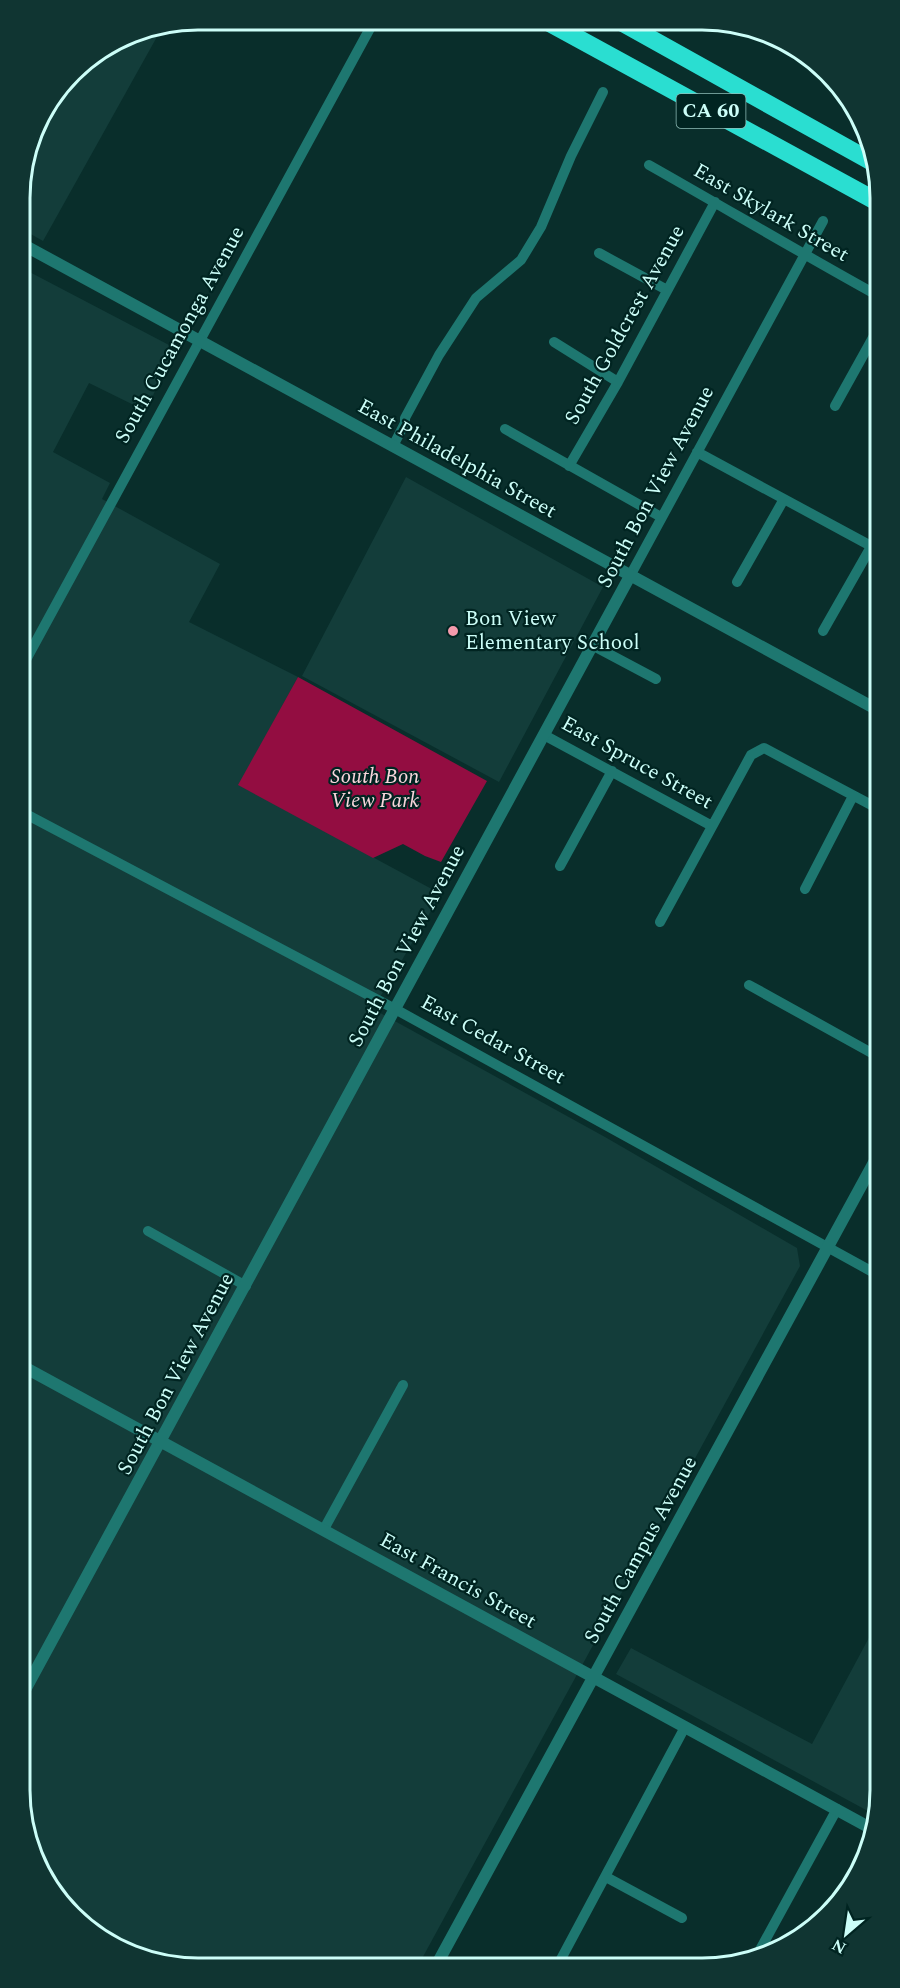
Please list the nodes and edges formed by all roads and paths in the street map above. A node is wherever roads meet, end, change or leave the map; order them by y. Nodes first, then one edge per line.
1 (369, 30) edge
2 (562, 30) edge
3 (635, 30) edge
4 (603, 92) dead end
5 (865, 158) edge
6 (649, 165) dead end
7 (870, 198) edge
8 (715, 202) junction
9 (823, 221) dead end
10 (30, 248) edge
11 (599, 253) dead end
12 (804, 255) junction
13 (667, 290) junction
14 (870, 291) edge
15 (200, 340) junction
16 (554, 342) dead end
17 (870, 343) edge
18 (618, 382) junction
19 (835, 406) dead end
20 (506, 429) dead end
21 (390, 444) junction
22 (696, 452) junction
23 (569, 466) junction
24 (784, 500) junction
25 (661, 517) junction
26 (870, 541) edge
27 (870, 547) edge
28 (630, 576) junction
29 (737, 582) dead end
30 (823, 631) dead end
31 (592, 645) junction
32 (30, 652) edge
33 (656, 679) dead end
34 (870, 706) edge
35 (544, 735) junction
36 (612, 771) junction
37 (854, 796) junction
38 (870, 804) edge
39 (30, 816) edge
40 (712, 826) junction
41 (560, 866) dead end
42 (806, 889) dead end
43 (660, 922) dead end
44 (749, 986) dead end
45 (395, 1009) junction
46 (870, 1052) edge
47 (870, 1170) edge
48 (148, 1231) dead end
49 (829, 1248) junction
50 (870, 1271) edge
51 (246, 1286) junction
52 (30, 1370) edge
53 (403, 1384) dead end
54 (161, 1442) junction
55 (324, 1529) junction
56 (594, 1677) junction
57 (30, 1681) edge
58 (685, 1727) junction
59 (837, 1809) junction
60 (866, 1825) edge
61 (606, 1877) junction
62 (682, 1918) dead end
63 (763, 1946) edge
64 (440, 1958) edge
65 (562, 1958) edge

1 - 15 street, South Cucamonga Avenue
2 - 7 highway, CA 60
3 - 5 highway, CA 60
4 - 21 street
6 - 8 street, East Skylark Street
8 - 12 street, East Skylark Street
8 - 13 street, South Goldcrest Avenue
9 - 12 street, South Bon View Avenue
10 - 15 street, East Philadelphia Street
11 - 13 street
12 - 14 street, East Skylark Street
12 - 22 street, South Bon View Avenue
13 - 18 street, South Goldcrest Avenue
15 - 21 street, East Philadelphia Street
15 - 32 street, South Cucamonga Avenue
16 - 18 street
17 - 19 street
18 - 23 street, South Goldcrest Avenue
20 - 23 street
21 - 28 street, East Philadelphia Street
22 - 24 street
22 - 25 street, South Bon View Avenue
23 - 25 street
24 - 26 street
24 - 29 street
25 - 28 street, South Bon View Avenue
27 - 30 street
28 - 31 street, South Bon View Avenue
28 - 34 street, East Philadelphia Street
31 - 33 street
31 - 35 street, South Bon View Avenue
35 - 36 street, East Spruce Street
35 - 45 street, South Bon View Avenue
36 - 40 street, East Spruce Street
36 - 41 street
37 - 38 street
37 - 40 street
37 - 42 street
39 - 45 street, East Cedar Street
40 - 43 street
44 - 46 street
45 - 49 street, East Cedar Street
45 - 51 street, South Bon View Avenue
47 - 49 street, South Campus Avenue
48 - 51 street
49 - 50 street, East Cedar Street
49 - 56 street, South Campus Avenue
51 - 54 street, South Bon View Avenue
52 - 54 street, East Francis Street
53 - 55 street
54 - 55 street, East Francis Street
54 - 57 street, South Bon View Avenue
55 - 56 street, East Francis Street
56 - 58 street, East Francis Street
56 - 64 street, South Campus Avenue
58 - 59 street, East Francis Street
58 - 61 street
59 - 60 street, East Francis Street
59 - 63 street
61 - 62 street
61 - 65 street

